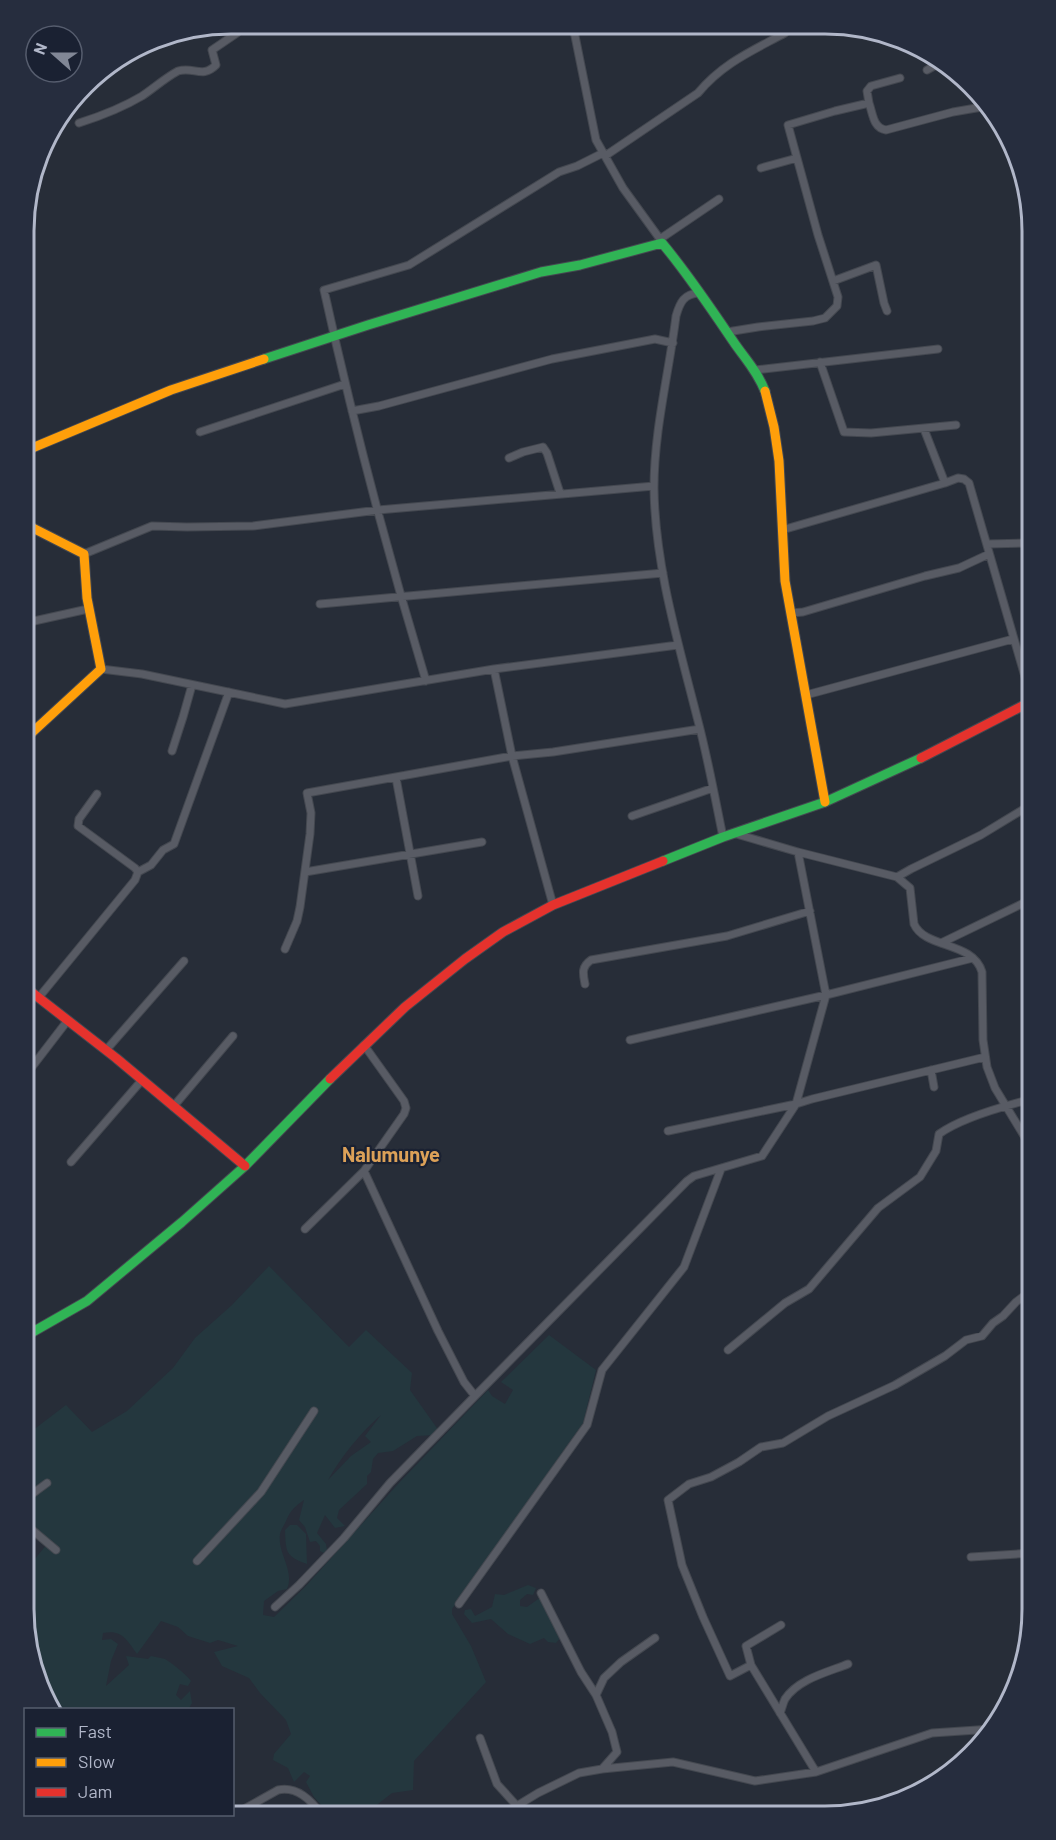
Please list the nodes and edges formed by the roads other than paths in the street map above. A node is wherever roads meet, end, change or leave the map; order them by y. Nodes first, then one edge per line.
1 (236, 34) edge
2 (575, 34) edge
3 (783, 34) edge
4 (932, 67) edge
5 (927, 70) dead end
6 (900, 78) dead end
7 (869, 103) junction
8 (977, 108) edge
9 (79, 123) dead end
10 (604, 154) junction
11 (797, 158) junction
12 (761, 168) dead end
13 (719, 199) dead end
14 (833, 281) junction
15 (699, 293) junction
16 (887, 311) dead end
17 (727, 332) junction
18 (334, 337) junction
19 (673, 343) junction
20 (938, 348) dead end
21 (820, 362) junction
22 (755, 370) junction
23 (345, 384) junction
24 (352, 411) junction
25 (956, 425) dead end
26 (924, 429) junction
27 (200, 432) dead end
28 (34, 448) edge
29 (509, 458) dead end
30 (945, 483) junction
31 (654, 486) junction
32 (560, 493) junction
33 (378, 510) junction
34 (34, 529) edge
35 (782, 530) junction
36 (1022, 543) edge
37 (987, 544) junction
38 (84, 554) junction
39 (989, 554) junction
40 (663, 573) junction
41 (401, 598) junction
42 (320, 604) dead end
43 (88, 609) junction
44 (791, 613) junction
45 (34, 621) edge
46 (1013, 639) junction
47 (678, 645) junction
48 (1022, 667) edge
49 (101, 669) junction
50 (494, 669) junction
51 (426, 681) junction
52 (192, 685) junction
53 (229, 692) junction
54 (806, 695) junction
55 (1022, 706) edge
56 (700, 729) junction
57 (34, 731) edge
58 (172, 751) dead end
59 (512, 756) junction
60 (396, 778) junction
61 (713, 788) junction
62 (97, 794) dead end
63 (825, 802) junction
64 (1022, 810) edge
65 (632, 816) dead end
66 (728, 835) junction
67 (482, 842) dead end
68 (798, 852) junction
69 (410, 855) junction
70 (138, 872) junction
71 (304, 872) junction
72 (897, 877) junction
73 (418, 896) dead end
74 (1022, 904) edge
75 (553, 905) junction
76 (810, 911) junction
77 (941, 943) junction
78 (285, 949) dead end
79 (973, 958) junction
80 (184, 961) dead end
81 (585, 984) dead end
82 (34, 992) edge
83 (826, 995) junction
84 (40, 996) junction
85 (68, 1020) junction
86 (233, 1036) dead end
87 (630, 1040) dead end
88 (364, 1045) junction
89 (107, 1049) junction
90 (985, 1057) junction
91 (34, 1064) edge
92 (931, 1070) junction
93 (142, 1080) junction
94 (934, 1087) dead end
95 (1021, 1102) edge
96 (796, 1104) junction
97 (1006, 1106) junction
98 (173, 1107) junction
99 (668, 1131) dead end
100 (1021, 1131) edge
101 (71, 1162) dead end
102 (245, 1166) junction
103 (721, 1169) junction
104 (364, 1171) junction
105 (305, 1229) dead end
106 (1021, 1298) edge
107 (34, 1331) edge
108 (728, 1350) dead end
109 (475, 1396) junction
110 (314, 1411) dead end
111 (47, 1483) dead end
112 (34, 1493) edge
113 (34, 1531) edge
114 (56, 1550) dead end
115 (1021, 1554) edge
116 (971, 1557) dead end
117 (197, 1561) dead end
118 (542, 1593) dead end
119 (459, 1604) dead end
120 (274, 1607) dead end
121 (781, 1625) dead end
122 (655, 1638) dead end
123 (848, 1664) dead end
124 (752, 1665) junction
125 (596, 1695) junction
126 (780, 1713) junction
127 (979, 1731) edge
128 (480, 1738) dead end
129 (602, 1769) junction
130 (816, 1772) junction
131 (249, 1806) edge
132 (316, 1806) edge
133 (517, 1806) joint

1 - 9 street
2 - 10 street
3 - 10 street
4 - 5 street
6 - 7 street
7 - 8 street
7 - 11 street
10 - 13 street
10 - 18 street
11 - 12 street
11 - 14 street
14 - 16 street
14 - 17 street
15 - 17 street
15 - 18 street
15 - 19 street
17 - 22 street
18 - 23 street
18 - 28 street
19 - 24 street
19 - 31 street
20 - 21 street
21 - 22 street
21 - 26 street
22 - 35 street
23 - 24 street
23 - 27 street
24 - 33 street
25 - 26 street
26 - 30 street
29 - 32 street
30 - 35 street
30 - 37 street
31 - 32 street
31 - 40 street
32 - 33 street
33 - 38 street
33 - 41 street
34 - 38 street
35 - 44 street
36 - 37 street
37 - 39 street
38 - 43 street
39 - 44 street
39 - 46 street
40 - 41 street
40 - 47 street
41 - 42 street
41 - 51 street
43 - 45 street
43 - 49 street
44 - 54 street
46 - 48 street
46 - 54 street
47 - 50 street
47 - 56 street
49 - 52 street
49 - 57 street
50 - 51 street
50 - 59 street
51 - 53 street
52 - 53 street
52 - 58 street
53 - 70 street
54 - 63 street
55 - 63 street
56 - 59 street
56 - 61 street
59 - 60 street
59 - 75 street
60 - 69 street
60 - 71 street
61 - 65 street
61 - 66 street
62 - 70 street
63 - 66 street
64 - 72 street
66 - 68 street
66 - 75 street
67 - 69 street
68 - 72 street
68 - 76 street
69 - 71 street
69 - 73 street
70 - 84 street
71 - 78 street
72 - 77 street
74 - 77 street
75 - 88 street
76 - 81 street
76 - 83 street
77 - 79 street
79 - 83 street
79 - 90 street
80 - 89 street
82 - 84 street
83 - 87 street
83 - 96 street
84 - 85 street
85 - 89 street
85 - 91 street
86 - 98 street
88 - 102 street
88 - 104 street
89 - 93 street
90 - 92 street
90 - 97 street
92 - 94 street
92 - 96 street
93 - 98 street
93 - 101 street
95 - 97 street
96 - 99 street
96 - 103 street
97 - 100 street
97 - 108 street
98 - 102 street
102 - 107 street
103 - 109 street
103 - 119 street
104 - 105 street
104 - 109 street
106 - 124 street
109 - 120 street
110 - 117 street
111 - 112 street
113 - 114 street
115 - 116 street
118 - 125 street
121 - 124 street
122 - 125 street
123 - 126 street
124 - 126 street
125 - 129 street
126 - 130 street
127 - 130 street
128 - 133 street
129 - 130 street
129 - 133 street
131 - 132 street

